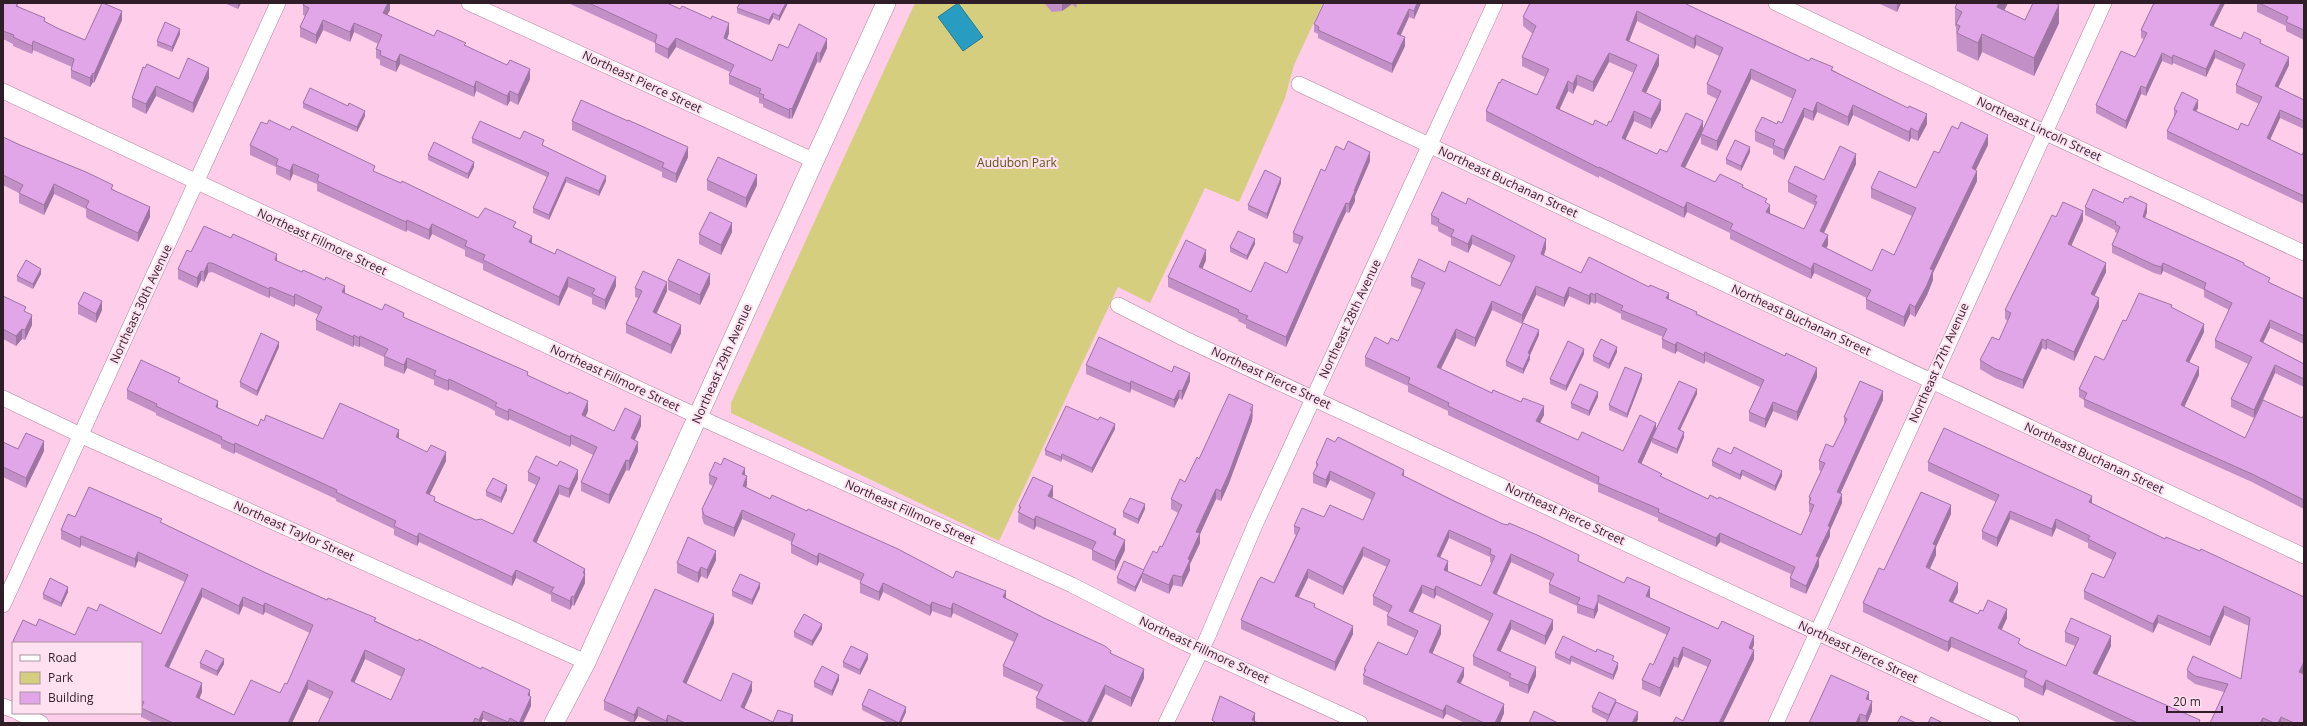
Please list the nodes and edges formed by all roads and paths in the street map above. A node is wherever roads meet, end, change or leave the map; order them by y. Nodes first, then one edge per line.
1 (278, 3) edge
2 (469, 3) edge
3 (886, 3) edge
4 (1495, 3) edge
5 (1776, 3) edge
6 (2104, 3) edge
7 (1299, 84) dead end
8 (3, 91) edge
9 (2044, 132) junction
10 (1430, 144) junction
11 (815, 161) junction
12 (197, 183) junction
13 (2304, 252) edge
14 (1118, 305) dead end
15 (1930, 381) junction
16 (3, 398) edge
17 (1313, 398) junction
18 (698, 417) junction
19 (80, 435) junction
20 (2304, 556) edge
21 (3, 605) edge
22 (1816, 633) junction
23 (1201, 650) junction
24 (586, 662) junction
25 (21, 714) edge
26 (41, 723) edge
27 (555, 723) edge
28 (1166, 723) edge
29 (1360, 723) edge
30 (1776, 723) edge
31 (2012, 723) edge

1 - 12 street, Northeast 30th Avenue
2 - 11 street, Northeast Pierce Street
3 - 11 street, Northeast 29th Avenue
4 - 10 street, Northeast 28th Avenue
5 - 9 street, Northeast Lincoln Street
6 - 9 street, Northeast 27th Avenue
7 - 10 street, Northeast Buchanan Street
8 - 12 street, Northeast Fillmore Street
9 - 13 street, Northeast Lincoln Street
9 - 15 street, Northeast 27th Avenue
10 - 15 street, Northeast Buchanan Street
10 - 17 street, Northeast 28th Avenue
11 - 18 street, Northeast 29th Avenue
12 - 18 street, Northeast Fillmore Street
12 - 19 street, Northeast 30th Avenue
14 - 17 street, Northeast Pierce Street
15 - 20 street, Northeast Buchanan Street
15 - 22 street, Northeast 27th Avenue
16 - 19 street, Northeast Taylor Street
17 - 22 street, Northeast Pierce Street
17 - 23 street, Northeast 28th Avenue
18 - 23 street, Northeast Fillmore Street
18 - 24 street, Northeast 29th Avenue
19 - 21 street, Northeast 30th Avenue
19 - 24 street, Northeast Taylor Street
22 - 30 street, Northeast 27th Avenue
22 - 31 street, Northeast Pierce Street
23 - 28 street, Northeast 28th Avenue
23 - 29 street, Northeast Fillmore Street
24 - 27 street, Northeast 29th Avenue
25 - 26 street

